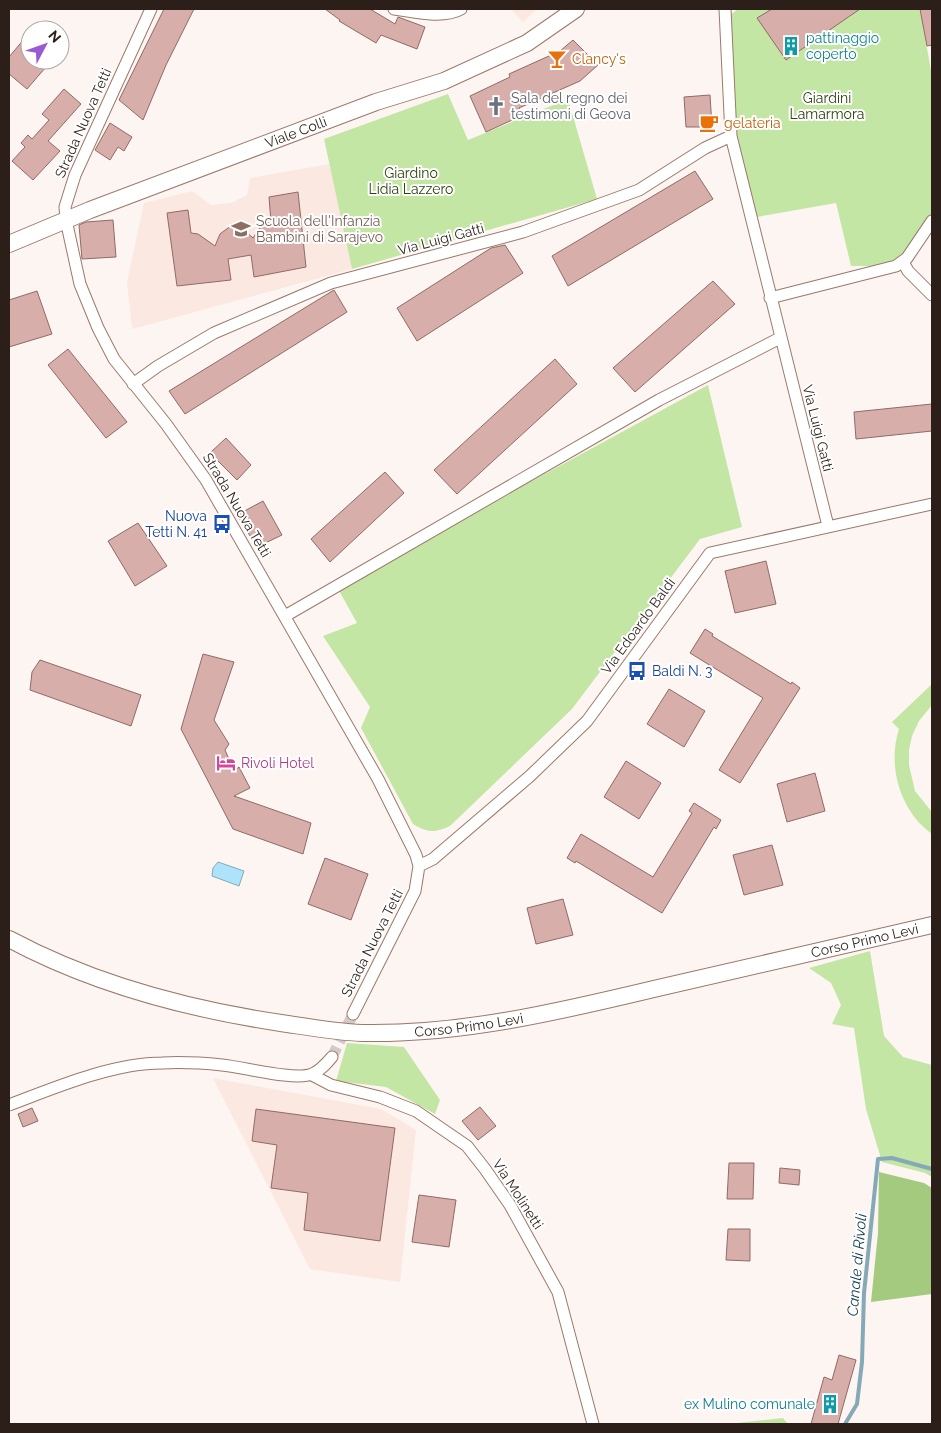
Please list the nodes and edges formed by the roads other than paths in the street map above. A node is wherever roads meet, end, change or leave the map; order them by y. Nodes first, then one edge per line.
1 (151, 9) edge
2 (394, 9) edge
3 (461, 9) edge
4 (576, 9) edge
5 (724, 9) edge
6 (731, 136) junction
7 (66, 220) junction
8 (932, 220) edge
9 (9, 244) edge
10 (903, 262) junction
11 (932, 295) edge
12 (770, 298) junction
13 (780, 338) junction
14 (133, 384) junction
15 (932, 504) edge
16 (828, 526) junction
17 (285, 616) junction
18 (420, 866) junction
19 (932, 925) edge
20 (9, 939) edge
21 (353, 1014) tunnel mouth
22 (332, 1057) tunnel mouth
23 (312, 1074) junction
24 (9, 1105) edge
25 (593, 1424) edge

1 - 7 street, Strada Nuova Tetti
2 - 3 street
4 - 7 main road, Viale Colli
5 - 6 street, Via Luigi Gatti
6 - 12 street, Via Luigi Gatti
6 - 14 street, Via Luigi Gatti
7 - 9 main road, Viale Colli
7 - 14 street, Strada Nuova Tetti
8 - 10 street
10 - 11 street
10 - 12 street
12 - 13 street, Via Luigi Gatti
13 - 16 street, Via Luigi Gatti
13 - 17 street
14 - 17 street, Strada Nuova Tetti
15 - 16 street, Via Edoardo Baldi
16 - 18 street, Via Edoardo Baldi
17 - 18 street, Strada Nuova Tetti
18 - 21 street, Strada Nuova Tetti
19 - 20 main road, Corso Primo Levi
22 - 23 street
23 - 24 street
23 - 25 street, Via Molinetti

